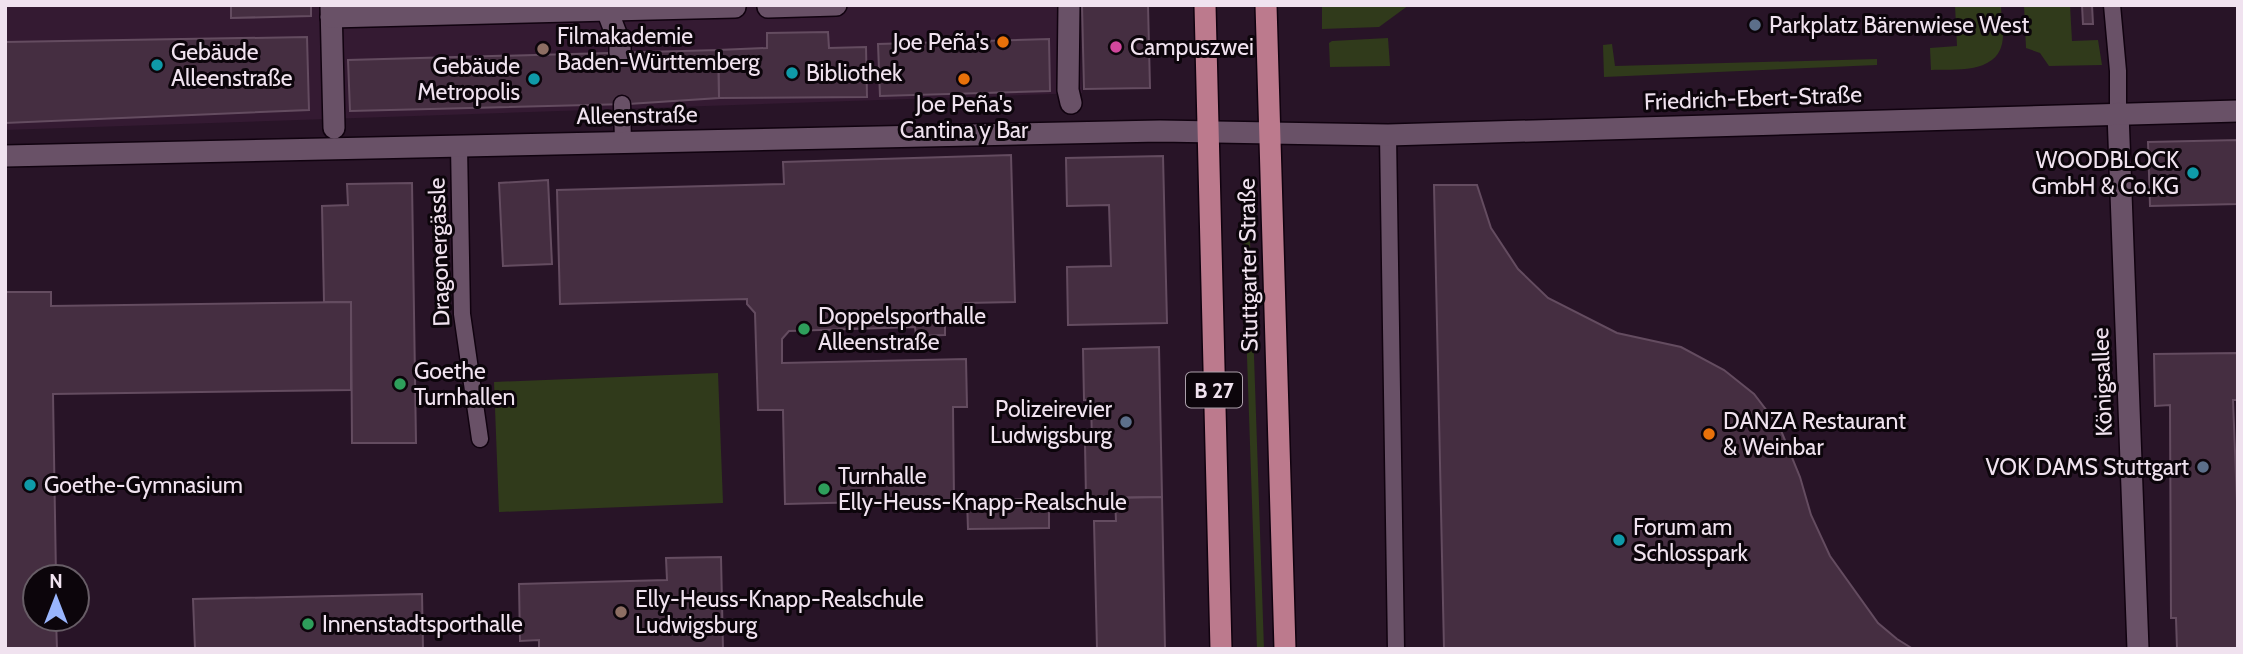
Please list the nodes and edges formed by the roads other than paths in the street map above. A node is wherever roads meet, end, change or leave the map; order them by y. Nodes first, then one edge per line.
1 (835, 5) edge
2 (1069, 5) edge
3 (1205, 5) edge
4 (1266, 5) edge
5 (2112, 5) edge
6 (606, 7) edge
7 (736, 7) dead end
8 (768, 7) edge
9 (331, 11) edge
10 (620, 52) dead end
11 (1071, 103) dead end
12 (622, 104) dead end
13 (2238, 111) edge
14 (2118, 113) junction
15 (334, 128) dead end
16 (1208, 130) junction
17 (1270, 134) junction
18 (1388, 135) junction
19 (623, 142) junction
20 (459, 146) junction
21 (5, 156) edge
22 (480, 439) dead end
23 (1221, 649) edge
24 (1285, 649) edge
25 (1395, 649) edge
26 (2138, 649) edge

1 - 8 street
2 - 11 street
3 - 16 main road, Stuttgarter Straße / B 27
4 - 17 main road, Stuttgarter Straße
5 - 14 lane
6 - 7 street
6 - 9 street
6 - 10 street
9 - 15 street
12 - 19 lane
13 - 14 street, Friedrich-Ebert-Straße
14 - 18 street, Friedrich-Ebert-Straße
14 - 26 street, Königsallee
16 - 17 street, Alleenstraße
16 - 19 street, Alleenstraße
16 - 23 main road, Stuttgarter Straße / B 27
17 - 18 street, Friedrich-Ebert-Straße
17 - 24 main road, Stuttgarter Straße
18 - 25 lane
19 - 20 street, Alleenstraße
20 - 21 street, Alleenstraße
20 - 22 lane, Dragonergässle

